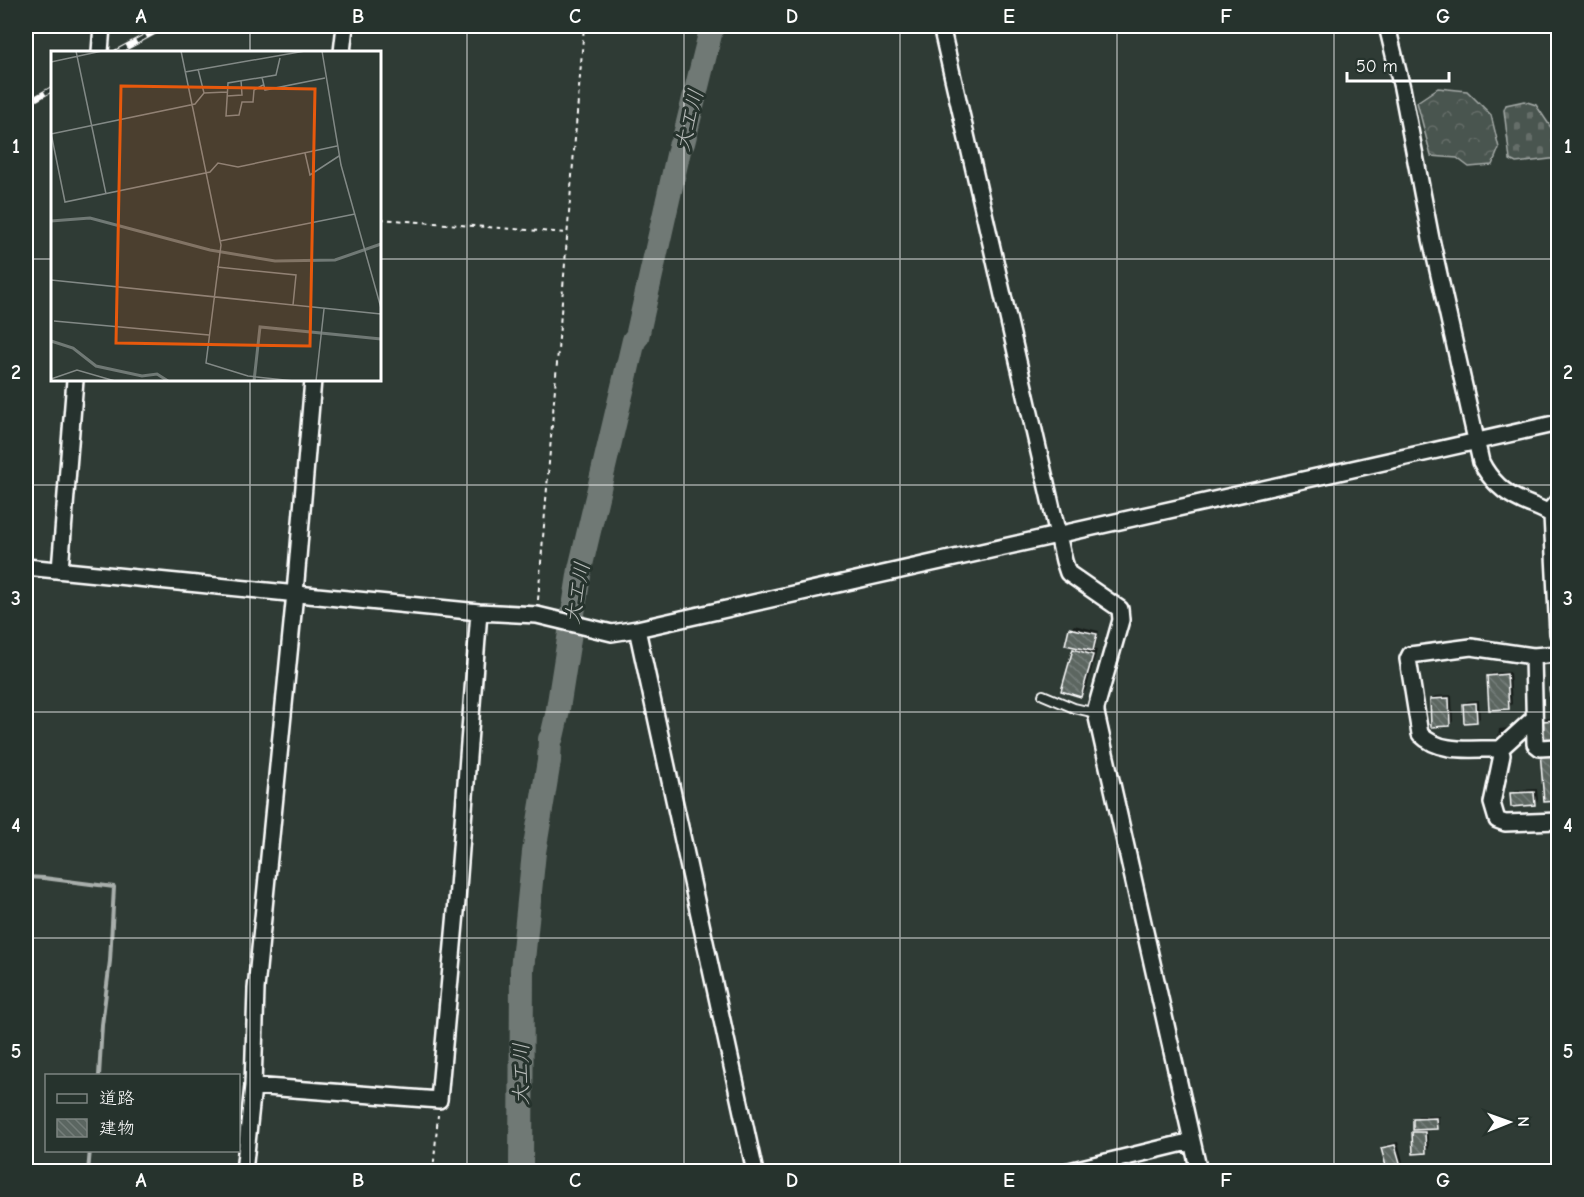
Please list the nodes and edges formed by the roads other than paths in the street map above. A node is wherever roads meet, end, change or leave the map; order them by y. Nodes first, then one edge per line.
1 (102, 26) edge
2 (345, 26) edge
3 (941, 26) edge
4 (1387, 26) edge
5 (100, 51) edge
6 (342, 51) edge
7 (75, 381) edge
8 (313, 381) edge
9 (1558, 423) edge
10 (1477, 441) junction
11 (1558, 501) edge
12 (1548, 512) junction
13 (1059, 536) junction
14 (26, 567) edge
15 (60, 570) junction
16 (1557, 583) edge
17 (295, 594) junction
18 (479, 612) junction
19 (637, 629) junction
20 (1558, 634) edge
21 (1558, 654) edge
22 (1533, 656) junction
23 (1043, 695) dead end
24 (1096, 713) junction
25 (1534, 718) junction
26 (1558, 747) edge
27 (1500, 749) junction
28 (1558, 821) edge
29 (253, 1086) junction
30 (1192, 1141) junction
31 (244, 1172) edge
32 (756, 1172) edge
33 (1065, 1172) edge
34 (1199, 1172) edge

1 - 5 street
2 - 6 street
3 - 13 street
4 - 10 street
7 - 15 street
8 - 17 street
9 - 10 street
10 - 12 street
10 - 13 street
11 - 12 street
12 - 16 street
13 - 19 street
13 - 24 street
14 - 15 street
15 - 17 street
16 - 20 street
17 - 18 street
17 - 29 street
18 - 19 street
18 - 29 street
19 - 32 street
21 - 22 street
22 - 25 street
22 - 27 street
23 - 24 lane
24 - 30 street
25 - 26 street
25 - 27 street
27 - 28 street
29 - 31 street
30 - 33 street
30 - 34 street

